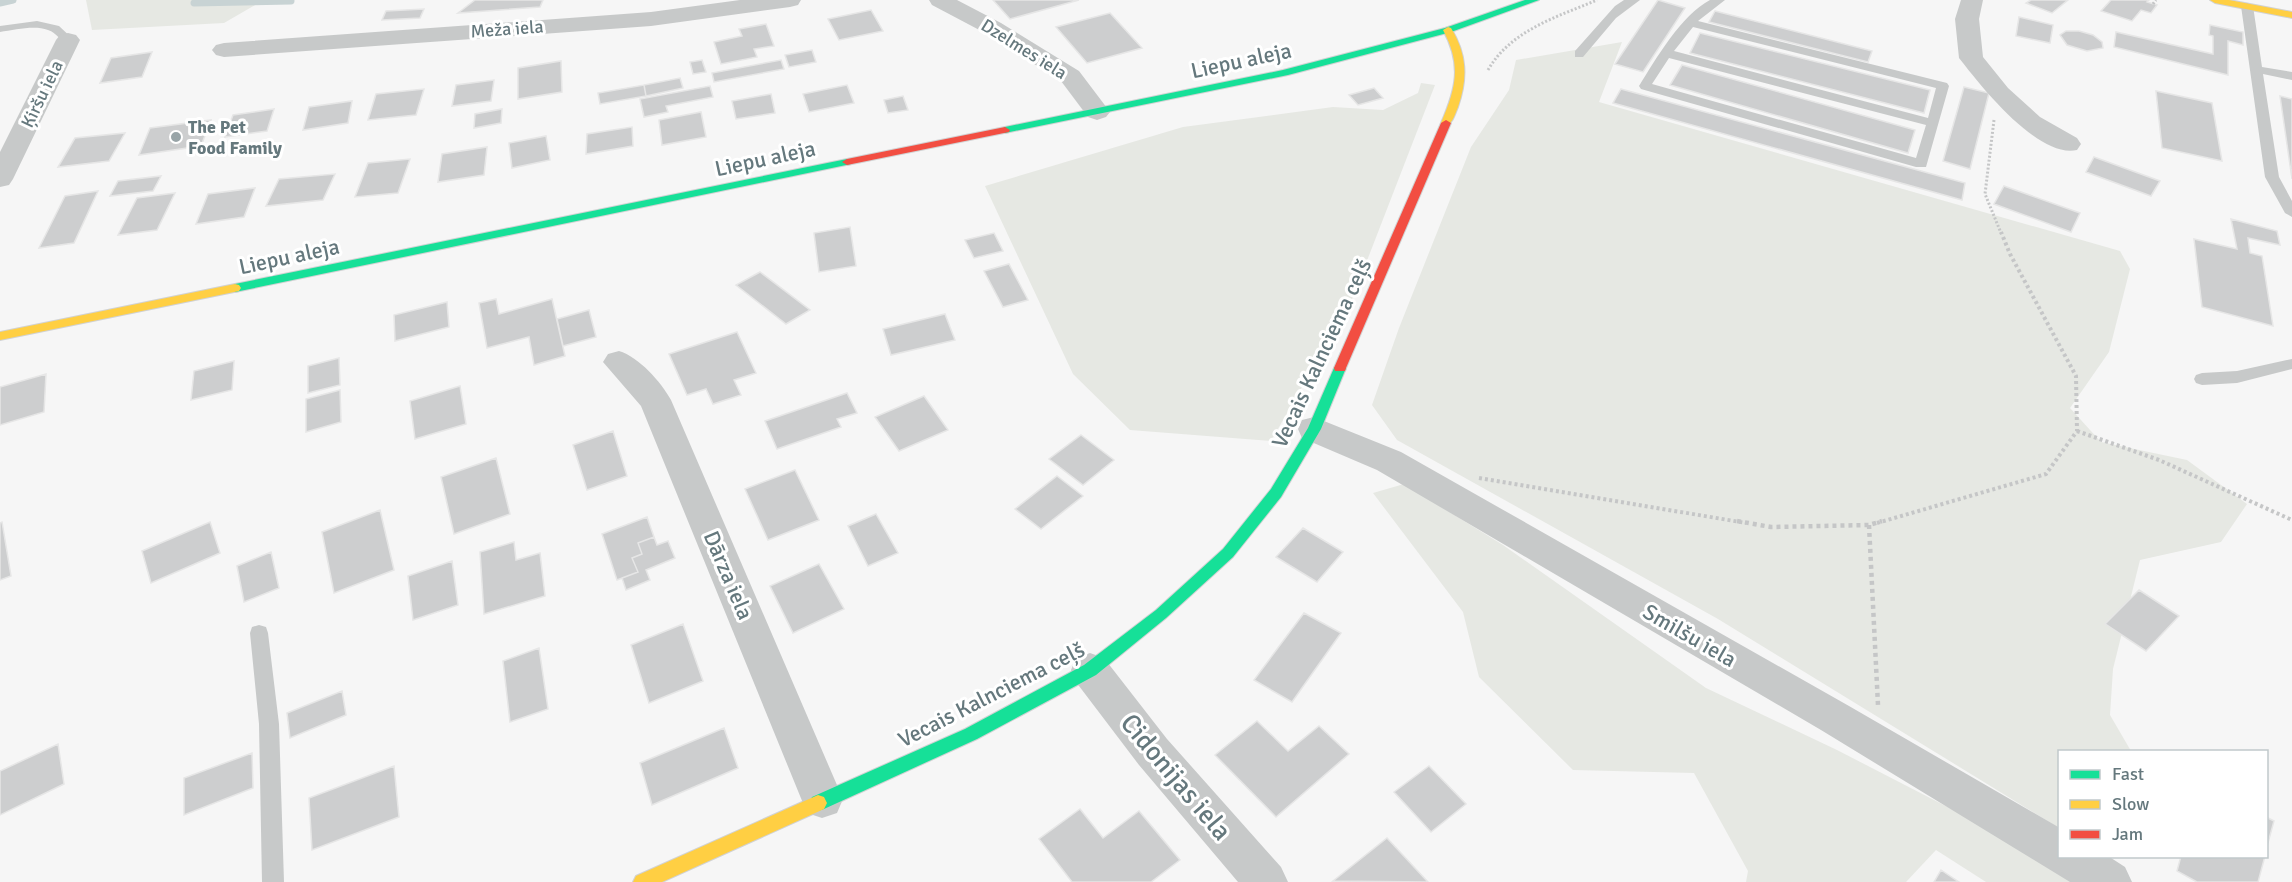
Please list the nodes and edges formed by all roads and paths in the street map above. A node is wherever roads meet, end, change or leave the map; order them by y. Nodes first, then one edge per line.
1 (790, 0) edge
2 (940, 0) edge
3 (1534, 0) edge
4 (1597, 0) edge
5 (1634, 0) edge
6 (1719, 0) edge
7 (1972, 0) edge
8 (2156, 0) edge
9 (2215, 0) edge
10 (2153, 4) dead end
11 (2247, 6) junction
12 (2292, 15) edge
13 (1691, 23) junction
14 (0, 29) edge
15 (1448, 30) junction
16 (68, 40) joint
17 (224, 50) dead end
18 (1666, 53) junction
19 (1579, 54) dead end
20 (2256, 69) junction
21 (2292, 76) edge
22 (1486, 77) dead end
23 (1999, 93) junction
24 (1097, 112) junction
25 (30, 118) junction
26 (0, 123) edge
27 (1933, 123) junction
28 (2068, 144) dead end
29 (0, 179) edge
30 (2292, 213) edge
31 (0, 336) edge
32 (619, 362) dead end
33 (2292, 364) edge
34 (2202, 379) dead end
35 (1314, 429) junction
36 (2077, 431) junction
37 (1477, 477) dead end
38 (2292, 520) edge
39 (1869, 525) junction
40 (259, 633) dead end
41 (1090, 670) junction
42 (1879, 744) junction
43 (822, 799) junction
44 (2058, 851) edge
45 (2070, 858) edge
46 (273, 882) edge
47 (642, 882) edge
48 (1266, 882) edge
49 (2110, 882) edge

1 - 17 street, Meža iela
2 - 24 street, Dzelmes iela
3 - 15 street, Liepu aleja
4 - 22 path
5 - 19 lane
6 - 13 lane
7 - 23 street
8 - 10 path
9 - 11 street
11 - 12 street
11 - 20 lane
13 - 18 lane
13 - 27 lane
14 - 16 lane
15 - 24 street, Liepu aleja
15 - 35 street, Vecais Kalnciema ceļš
16 - 25 street, Ķiršu iela
18 - 27 lane
18 - 27 lane
20 - 21 lane
20 - 30 lane
23 - 28 street
23 - 36 path
24 - 31 street, Liepu aleja
25 - 26 street
25 - 29 street, Ķiršu iela
32 - 43 street, Dārza iela
33 - 34 lane
35 - 41 street, Vecais Kalnciema ceļš
35 - 42 street, Smilšu iela
36 - 38 path
36 - 39 path
37 - 39 path
39 - 42 path
40 - 46 lane
41 - 43 street, Vecais Kalnciema ceļš
41 - 48 street, Cidonijas iela
42 - 44 street, Smilšu iela
43 - 47 street, Vecais Kalnciema ceļš
45 - 49 street

